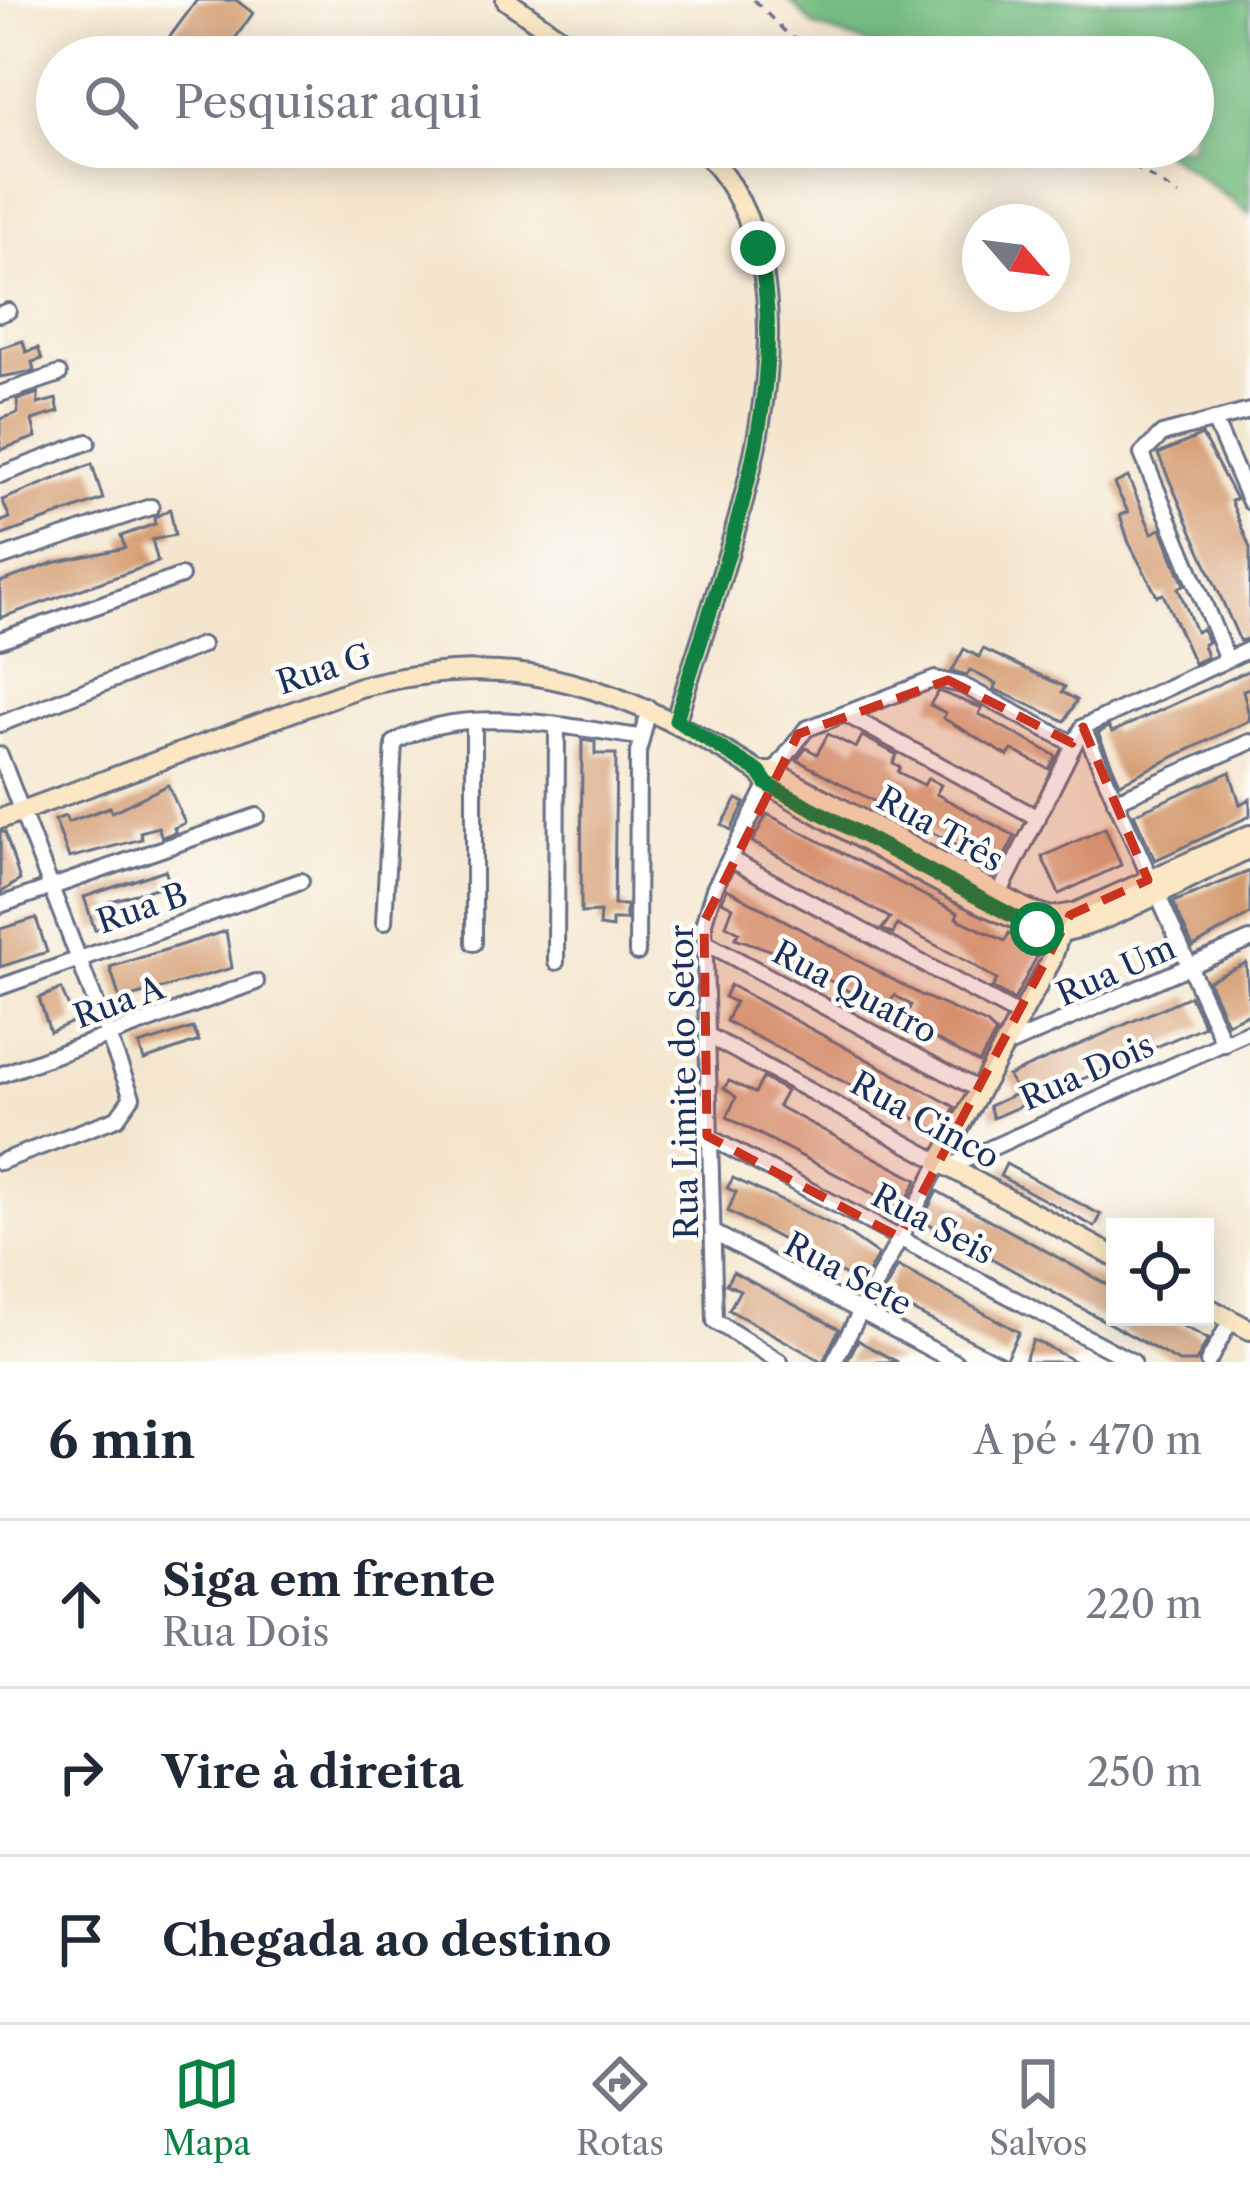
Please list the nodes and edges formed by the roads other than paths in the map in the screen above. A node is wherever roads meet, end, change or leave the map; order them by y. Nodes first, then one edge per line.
1 (506, 0) edge
2 (557, 36) edge
3 (716, 168) edge
4 (58, 374) dead end
5 (0, 394) edge
6 (1250, 411) edge
7 (1214, 420) junction
8 (88, 442) dead end
9 (0, 475) edge
10 (1250, 502) edge
11 (151, 507) dead end
12 (0, 558) edge
13 (182, 576) dead end
14 (0, 640) edge
15 (202, 644) dead end
16 (1250, 649) edge
17 (1227, 659) junction
18 (649, 708) junction
19 (845, 714) junction
20 (676, 720) junction
21 (474, 722) junction
22 (0, 724) edge
23 (557, 725) junction
24 (1083, 728) junction
25 (639, 737) junction
26 (1250, 742) edge
27 (1072, 743) junction
28 (0, 755) edge
29 (767, 776) junction
30 (1115, 801) junction
31 (21, 812) junction
32 (257, 816) dead end
33 (1038, 818) junction
34 (0, 819) edge
35 (1250, 835) edge
36 (1250, 848) edge
37 (730, 859) junction
38 (302, 881) dead end
39 (1151, 886) junction
40 (50, 887) junction
41 (995, 902) junction
42 (0, 904) edge
43 (384, 922) dead end
44 (1063, 924) junction
45 (1250, 940) edge
46 (705, 942) junction
47 (474, 943) dead end
48 (638, 952) dead end
49 (78, 959) junction
50 (556, 962) dead end
51 (1190, 967) junction
52 (256, 982) dead end
53 (0, 987) edge
54 (1020, 1016) junction
55 (1250, 1031) edge
56 (108, 1034) junction
57 (707, 1035) junction
58 (1224, 1044) junction
59 (1003, 1047) junction
60 (0, 1075) edge
61 (980, 1090) junction
62 (707, 1136) junction
63 (0, 1162) edge
64 (945, 1164) junction
65 (716, 1234) junction
66 (899, 1237) junction
67 (1106, 1252) edge
68 (1214, 1311) edge
69 (861, 1312) junction
70 (1231, 1320) junction
71 (1250, 1330) edge
72 (780, 1362) edge
73 (834, 1362) edge
74 (956, 1362) edge
75 (1133, 1362) edge
76 (1208, 1362) edge

1 - 2 street
3 - 20 street
4 - 5 street
6 - 7 street
7 - 10 street
7 - 17 street
8 - 9 street
11 - 12 street
13 - 14 street
15 - 22 street
16 - 17 street
17 - 24 street
18 - 20 street, Rua G
18 - 25 street
18 - 31 street, Rua G
19 - 27 street, Rua Limite do Setor
19 - 29 street, Rua Limite do Setor
19 - 33 street
20 - 29 street
21 - 23 street
21 - 43 street
21 - 47 street
23 - 25 street
23 - 50 street
24 - 27 street
24 - 30 street
25 - 48 street
26 - 30 street
27 - 33 street
28 - 31 street
29 - 37 street, Rua Limite do Setor
29 - 41 street
30 - 39 street
31 - 34 street, Rua G
31 - 40 street
32 - 40 street
33 - 41 street
35 - 39 street
36 - 39 street
37 - 46 street, Rua Limite do Setor
37 - 54 street
38 - 49 street, Rua B
39 - 44 street
39 - 51 street
40 - 42 street
40 - 49 street
41 - 44 street
44 - 54 street
45 - 51 street, Rua Um
46 - 57 street, Rua Limite do Setor
46 - 61 street, Rua Quatro
49 - 53 street, Rua B
49 - 56 street
51 - 58 street
51 - 59 street, Rua Um
52 - 56 street, Rua A
54 - 59 street
55 - 58 street, Rua Dois
56 - 60 street, Rua A
56 - 63 street
57 - 62 street, Rua Limite do Setor
57 - 64 street, Rua Cinco
58 - 64 street, Rua Dois
59 - 61 street
61 - 64 street
62 - 65 street, Rua Limite do Setor
62 - 66 street, Rua Seis
64 - 66 street
64 - 67 street, Rua Cinco
65 - 69 street, Rua Sete
65 - 72 street, Rua Limite do Setor
66 - 69 street
66 - 75 street, Rua Seis
68 - 70 street
69 - 73 street
69 - 74 street, Rua Sete
70 - 71 street
70 - 76 street

